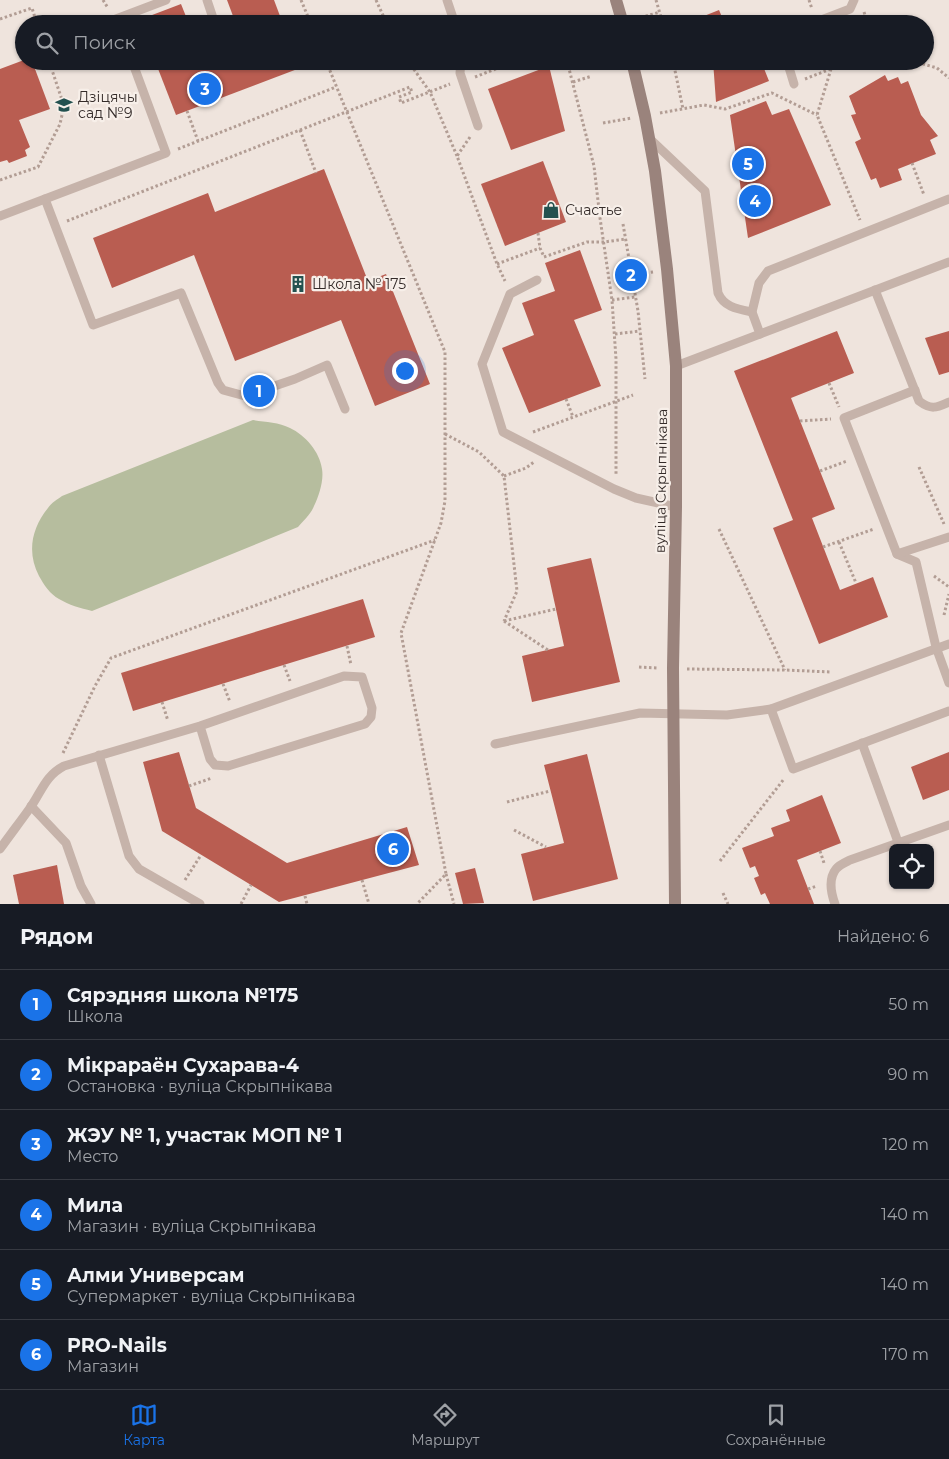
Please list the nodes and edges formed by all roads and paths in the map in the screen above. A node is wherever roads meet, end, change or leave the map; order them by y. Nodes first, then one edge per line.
1 (166, 0) edge
2 (207, 0) edge
3 (301, 0) edge
4 (376, 0) edge
5 (447, 0) edge
6 (616, 0) edge
7 (656, 0) edge
8 (854, 0) edge
9 (660, 12) junction
10 (34, 15) edge
11 (127, 15) edge
12 (213, 15) edge
13 (307, 15) edge
14 (383, 15) edge
15 (452, 15) edge
16 (621, 15) edge
17 (650, 15) edge
18 (661, 15) edge
19 (834, 15) edge
20 (0, 19) edge
21 (934, 67) edge
22 (52, 70) edge
23 (135, 70) edge
24 (329, 70) edge
25 (414, 70) edge
26 (460, 70) edge
27 (493, 70) edge
28 (570, 70) edge
29 (634, 70) edge
30 (675, 70) edge
31 (790, 70) edge
32 (829, 70) edge
33 (831, 70) edge
34 (477, 76) dead end
35 (592, 76) dead end
36 (949, 78) edge
37 (573, 82) junction
38 (794, 84) junction
39 (336, 87) junction
40 (772, 93) junction
41 (420, 96) dead end
42 (704, 105) dead end
43 (683, 109) dead end
44 (186, 111) dead end
45 (347, 112) junction
46 (817, 114) junction
47 (478, 126) joint
48 (300, 130) junction
49 (650, 139) junction
50 (198, 141) junction
51 (166, 154) junction
52 (457, 156) junction
53 (912, 163) dead end
54 (316, 173) dead end
55 (0, 180) edge
56 (45, 199) junction
57 (949, 199) edge
58 (929, 207) junction
59 (0, 216) edge
60 (623, 224) dead end
61 (55, 226) junction
62 (865, 232) junction
63 (538, 233) dead end
64 (626, 239) junction
65 (604, 242) junction
66 (540, 248) junction
67 (949, 262) edge
68 (497, 264) junction
69 (667, 269) junction
70 (632, 275) junction
71 (537, 280) dead end
72 (505, 281) dead end
73 (875, 290) junction
74 (635, 297) junction
75 (612, 300) junction
76 (752, 312) junction
77 (640, 331) junction
78 (615, 334) junction
79 (760, 334) junction
80 (676, 366) junction
81 (645, 379) dead end
82 (829, 383) dead end
83 (915, 390) junction
84 (633, 395) dead end
85 (566, 399) dead end
86 (616, 402) junction
87 (949, 402) edge
88 (345, 409) dead end
89 (573, 417) junction
90 (844, 418) junction
91 (800, 421) dead end
92 (445, 434) junction
93 (516, 438) junction
94 (544, 453) junction
95 (859, 457) junction
96 (920, 467) dead end
97 (820, 472) dead end
98 (504, 476) junction
99 (616, 479) dead end
100 (676, 507) junction
101 (886, 524) junction
102 (720, 529) dead end
103 (947, 532) edge
104 (435, 540) junction
105 (839, 542) junction
106 (823, 547) dead end
107 (897, 554) junction
108 (856, 583) dead end
109 (556, 609) dead end
110 (504, 621) junction
111 (949, 644) edge
112 (936, 647) junction
113 (548, 650) dead end
114 (639, 668) dead end
115 (673, 668) junction
116 (785, 670) junction
117 (832, 672) dead end
118 (949, 682) edge
119 (223, 684) dead end
120 (162, 702) dead end
121 (772, 710) junction
122 (949, 711) edge
123 (674, 713) junction
124 (234, 714) junction
125 (200, 726) junction
126 (173, 734) junction
127 (862, 743) junction
128 (495, 744) dead end
129 (99, 755) junction
130 (215, 765) junction
131 (793, 769) junction
132 (54, 771) junction
133 (189, 786) dead end
134 (550, 790) dead end
135 (507, 802) dead end
136 (31, 806) junction
137 (949, 825) edge
138 (514, 830) dead end
139 (898, 842) junction
140 (546, 847) dead end
141 (0, 849) edge
142 (201, 855) dead end
143 (720, 861) dead end
144 (446, 874) junction
145 (362, 880) dead end
146 (252, 886) dead end
147 (178, 891) junction
148 (723, 893) dead end
149 (305, 896) dead end
150 (90, 904) edge
151 (200, 904) edge
152 (241, 904) edge
153 (307, 904) edge
154 (370, 904) edge
155 (417, 904) edge
156 (454, 904) edge
157 (675, 904) edge
158 (728, 904) edge
159 (836, 904) edge

1 - 11 lane
2 - 12 lane
3 - 13 path
4 - 14 path
5 - 15 lane
6 - 16 main road
7 - 9 path
8 - 19 lane
9 - 17 path
9 - 18 path
10 - 20 path
21 - 36 path
22 - 55 path
23 - 51 lane
24 - 39 path
25 - 52 path
26 - 47 lane
27 - 34 path
28 - 37 path
29 - 49 main road, вуліца Скрыпнікава
30 - 43 path
31 - 38 lane
32 - 38 path
33 - 46 path
35 - 37 path
37 - 65 path
38 - 40 path
39 - 45 path
39 - 50 path
40 - 42 path
40 - 46 path
41 - 45 path
44 - 50 path
45 - 48 path
45 - 92 path
46 - 62 path
47 - 52 path
48 - 54 path
48 - 61 path
49 - 69 main road, вуліца Скрыпнікава
49 - 76 lane
50 - 51 path
51 - 56 lane
52 - 68 path
53 - 58 path
56 - 59 lane
56 - 61 lane
57 - 58 lane
58 - 62 lane
60 - 64 path
61 - 88 lane
62 - 76 lane
63 - 66 path
64 - 65 path
64 - 70 path
65 - 66 path
65 - 75 path
66 - 68 path
67 - 73 lane
68 - 72 path
69 - 70 path
69 - 80 main road, вуліца Скрыпнікава
70 - 74 path
71 - 93 lane
73 - 79 lane
73 - 83 lane
74 - 75 path
74 - 77 path
75 - 78 path
76 - 79 lane
77 - 78 path
77 - 81 path
78 - 86 path
79 - 80 lane
80 - 100 main road, вуліца Скрыпнікава
82 - 90 path
83 - 87 lane
83 - 90 lane
84 - 86 path
85 - 89 path
86 - 89 path
86 - 99 path
89 - 93 path
90 - 91 path
90 - 95 lane
92 - 98 path
92 - 104 path
93 - 94 lane
94 - 98 path
94 - 100 lane
95 - 97 path
95 - 101 lane
96 - 103 path
98 - 110 path
100 - 115 main road, вуліца Скрыпнікава
101 - 105 path
101 - 107 lane
102 - 116 path
103 - 107 lane
104 - 132 path
104 - 144 path
105 - 106 path
105 - 108 path
107 - 112 lane
109 - 110 path
110 - 113 path
111 - 112 lane
112 - 118 lane
112 - 121 lane
114 - 115 path
115 - 116 path
115 - 123 main road, вуліца Скрыпнікава
116 - 117 path
119 - 124 path
120 - 126 path
121 - 123 lane
121 - 131 lane
122 - 127 lane
123 - 128 lane
123 - 157 main road, вуліца Скрыпнікава
124 - 125 lane
124 - 130 lane
125 - 126 lane
125 - 130 lane
126 - 129 lane
127 - 131 lane
127 - 139 lane
129 - 132 lane
129 - 147 lane
130 - 133 path
131 - 143 path
132 - 136 lane
134 - 135 path
136 - 141 lane
136 - 150 lane
137 - 139 lane
138 - 140 path
139 - 159 lane
142 - 147 path
144 - 155 path
144 - 156 path
145 - 154 path
146 - 152 path
147 - 151 lane
148 - 158 path
149 - 153 path

